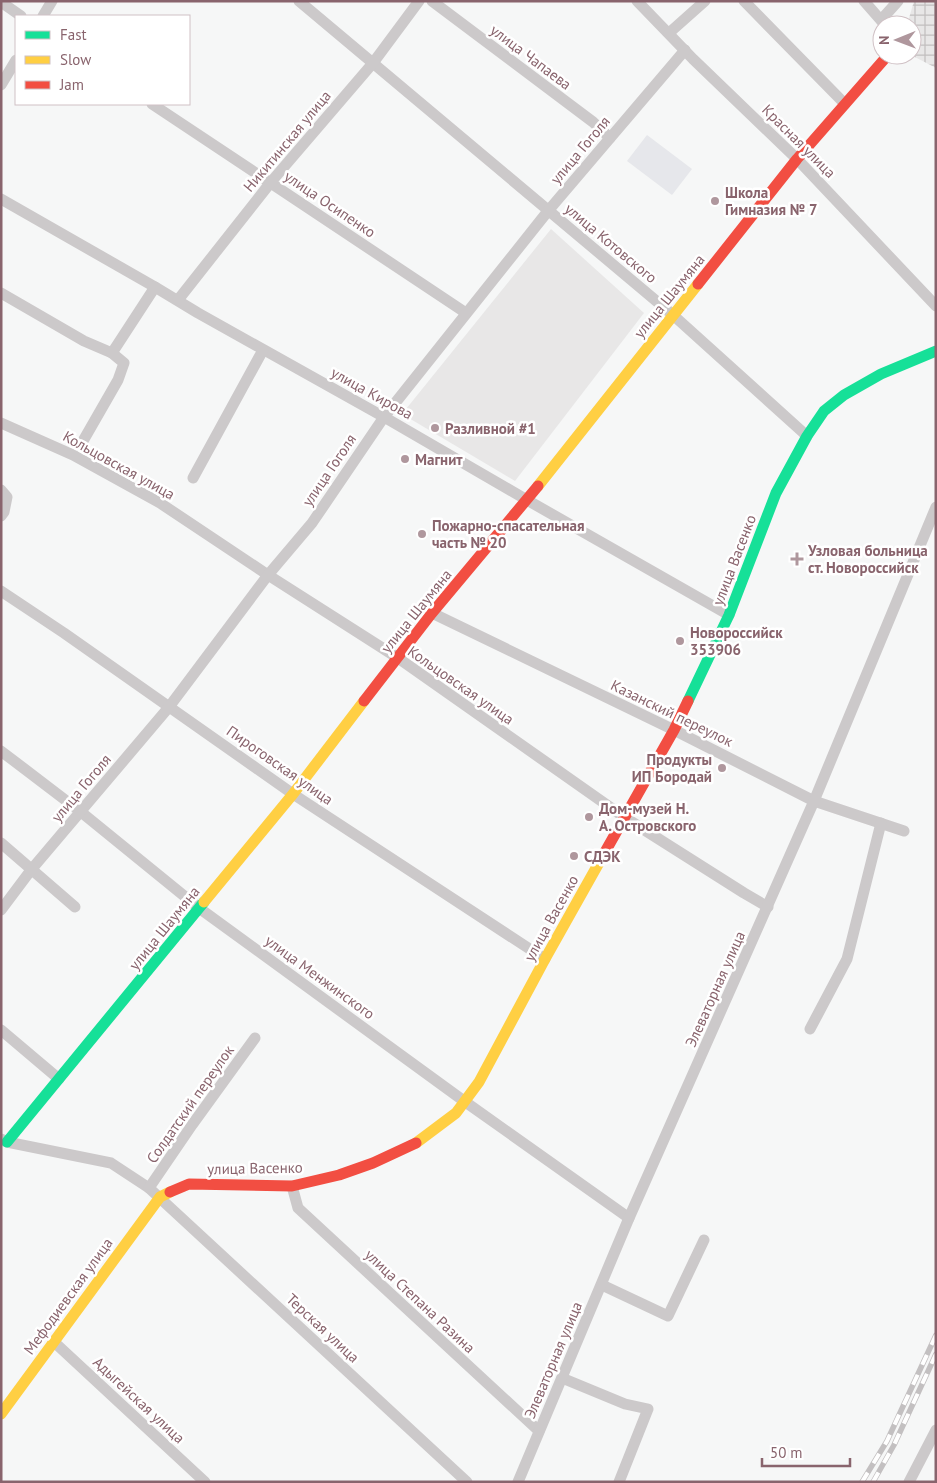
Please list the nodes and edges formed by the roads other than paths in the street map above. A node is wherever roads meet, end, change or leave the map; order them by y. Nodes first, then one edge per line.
1 (52, 1) edge
2 (300, 1) edge
3 (419, 1) edge
4 (432, 1) edge
5 (637, 1) edge
6 (705, 1) edge
7 (744, 1) edge
8 (864, 1) edge
9 (898, 1) edge
10 (1, 2) edge
11 (20, 15) edge
12 (44, 15) edge
13 (876, 15) edge
14 (888, 15) edge
15 (669, 34) junction
16 (685, 50) junction
17 (15, 62) edge
18 (373, 63) junction
19 (879, 65) edge
20 (1, 85) edge
21 (845, 104) junction
22 (154, 105) edge
23 (610, 138) junction
24 (797, 159) junction
25 (271, 182) junction
26 (1, 199) edge
27 (548, 211) junction
28 (155, 287) junction
29 (1, 293) edge
30 (178, 300) junction
31 (936, 306) edge
32 (466, 314) junction
33 (673, 315) junction
34 (263, 350) junction
35 (936, 351) edge
36 (112, 353) junction
37 (384, 417) junction
38 (1, 423) edge
39 (807, 436) junction
40 (83, 441) dead end
41 (193, 478) dead end
42 (4, 494) edge
43 (527, 500) junction
44 (936, 507) edge
45 (1, 516) edge
46 (268, 575) junction
47 (1, 591) edge
48 (432, 613) junction
49 (729, 615) junction
50 (398, 658) junction
51 (169, 707) junction
52 (674, 730) junction
53 (1, 751) edge
54 (293, 794) junction
55 (814, 801) junction
56 (81, 812) junction
57 (624, 817) junction
58 (881, 823) junction
59 (904, 831) dead end
60 (1, 843) edge
61 (32, 870) junction
62 (75, 907) dead end
63 (768, 907) junction
64 (200, 908) junction
65 (1, 910) edge
66 (545, 959) junction
67 (810, 1029) dead end
68 (1, 1030) edge
69 (255, 1038) dead end
70 (59, 1079) junction
71 (464, 1101) junction
72 (4, 1140) edge
73 (292, 1186) junction
74 (150, 1188) junction
75 (160, 1197) junction
76 (629, 1218) junction
77 (704, 1240) dead end
78 (602, 1285) junction
79 (53, 1341) junction
80 (562, 1378) junction
81 (2, 1412) edge
82 (936, 1430) edge
83 (539, 1431) junction
84 (205, 1482) edge
85 (467, 1482) edge
86 (518, 1482) edge
87 (619, 1482) edge
88 (909, 1482) edge

1 - 12 street
2 - 18 street, улица Котовского
3 - 18 street, Никитинская улица
4 - 23 street, улица Чапаева
5 - 15 street, Красная улица
6 - 15 street
7 - 21 street
8 - 13 street
9 - 14 street
10 - 11 street
15 - 16 street, Красная улица
16 - 23 street, улица Гоголя
16 - 24 street, Красная улица
17 - 20 street
18 - 25 street, Никитинская улица
18 - 27 street, улица Котовского
19 - 21 main road, улица Шаумяна
21 - 24 main road, улица Шаумяна
22 - 25 street, улица Осипенко
23 - 27 street, улица Гоголя
24 - 31 street, Красная улица
24 - 33 main road, улица Шаумяна
25 - 30 street, Никитинская улица
25 - 32 street, улица Осипенко
26 - 28 street, улица Кирова
27 - 32 street, улица Гоголя
27 - 33 street, улица Котовского
28 - 30 street, улица Кирова
28 - 36 street
29 - 36 street
30 - 34 street, улица Кирова
32 - 37 street, улица Гоголя
33 - 39 street, улица Котовского
33 - 43 main road, улица Шаумяна
34 - 37 street, улица Кирова
34 - 41 street
35 - 39 main road, улица Васенко
36 - 40 street
37 - 43 street, улица Кирова
37 - 46 street, улица Гоголя
38 - 46 street, Кольцовская улица
39 - 49 main road, улица Васенко
42 - 45 street
43 - 48 main road, улица Шаумяна
43 - 49 street, улица Кирова
44 - 55 street, Элеваторная улица
46 - 50 street, Кольцовская улица
46 - 51 street, улица Гоголя
47 - 51 street, Пироговская улица
48 - 50 main road, улица Шаумяна
48 - 52 street, Казанский переулок
49 - 52 main road, улица Васенко
50 - 54 main road, улица Шаумяна
50 - 57 street, Кольцовская улица
51 - 54 street, Пироговская улица
51 - 56 street, улица Гоголя
52 - 55 street, Казанский переулок
52 - 57 main road, улица Васенко
53 - 56 street, улица Менжинского
54 - 64 main road, улица Шаумяна
54 - 66 street, Пироговская улица
55 - 58 street, Казанский переулок
55 - 63 street, Элеваторная улица
56 - 61 street, улица Гоголя
56 - 64 street, улица Менжинского
57 - 63 street, Кольцовская улица
57 - 66 main road, улица Васенко
58 - 59 street, Казанский переулок
58 - 67 street
60 - 61 street
61 - 62 street
61 - 65 street, улица Гоголя
63 - 76 street, Элеваторная улица
64 - 70 main road, улица Шаумяна
64 - 71 street, улица Менжинского
66 - 71 main road, улица Васенко
68 - 70 street
69 - 74 street, Солдатский переулок
70 - 72 main road, улица Шаумяна
71 - 73 main road, улица Васенко
71 - 76 street, улица Менжинского
72 - 74 street
73 - 75 main road, улица Васенко
73 - 83 street, улица Степана Разина
74 - 75 street
75 - 79 main road, Мефодиевская улица
75 - 85 street, Терская улица
76 - 78 street, Элеваторная улица
77 - 78 street
78 - 80 street, Элеваторная улица
79 - 81 main road, Мефодиевская улица
79 - 84 street, Адыгейская улица
80 - 83 street, Элеваторная улица
80 - 87 street
82 - 88 street
83 - 86 street, Элеваторная улица

